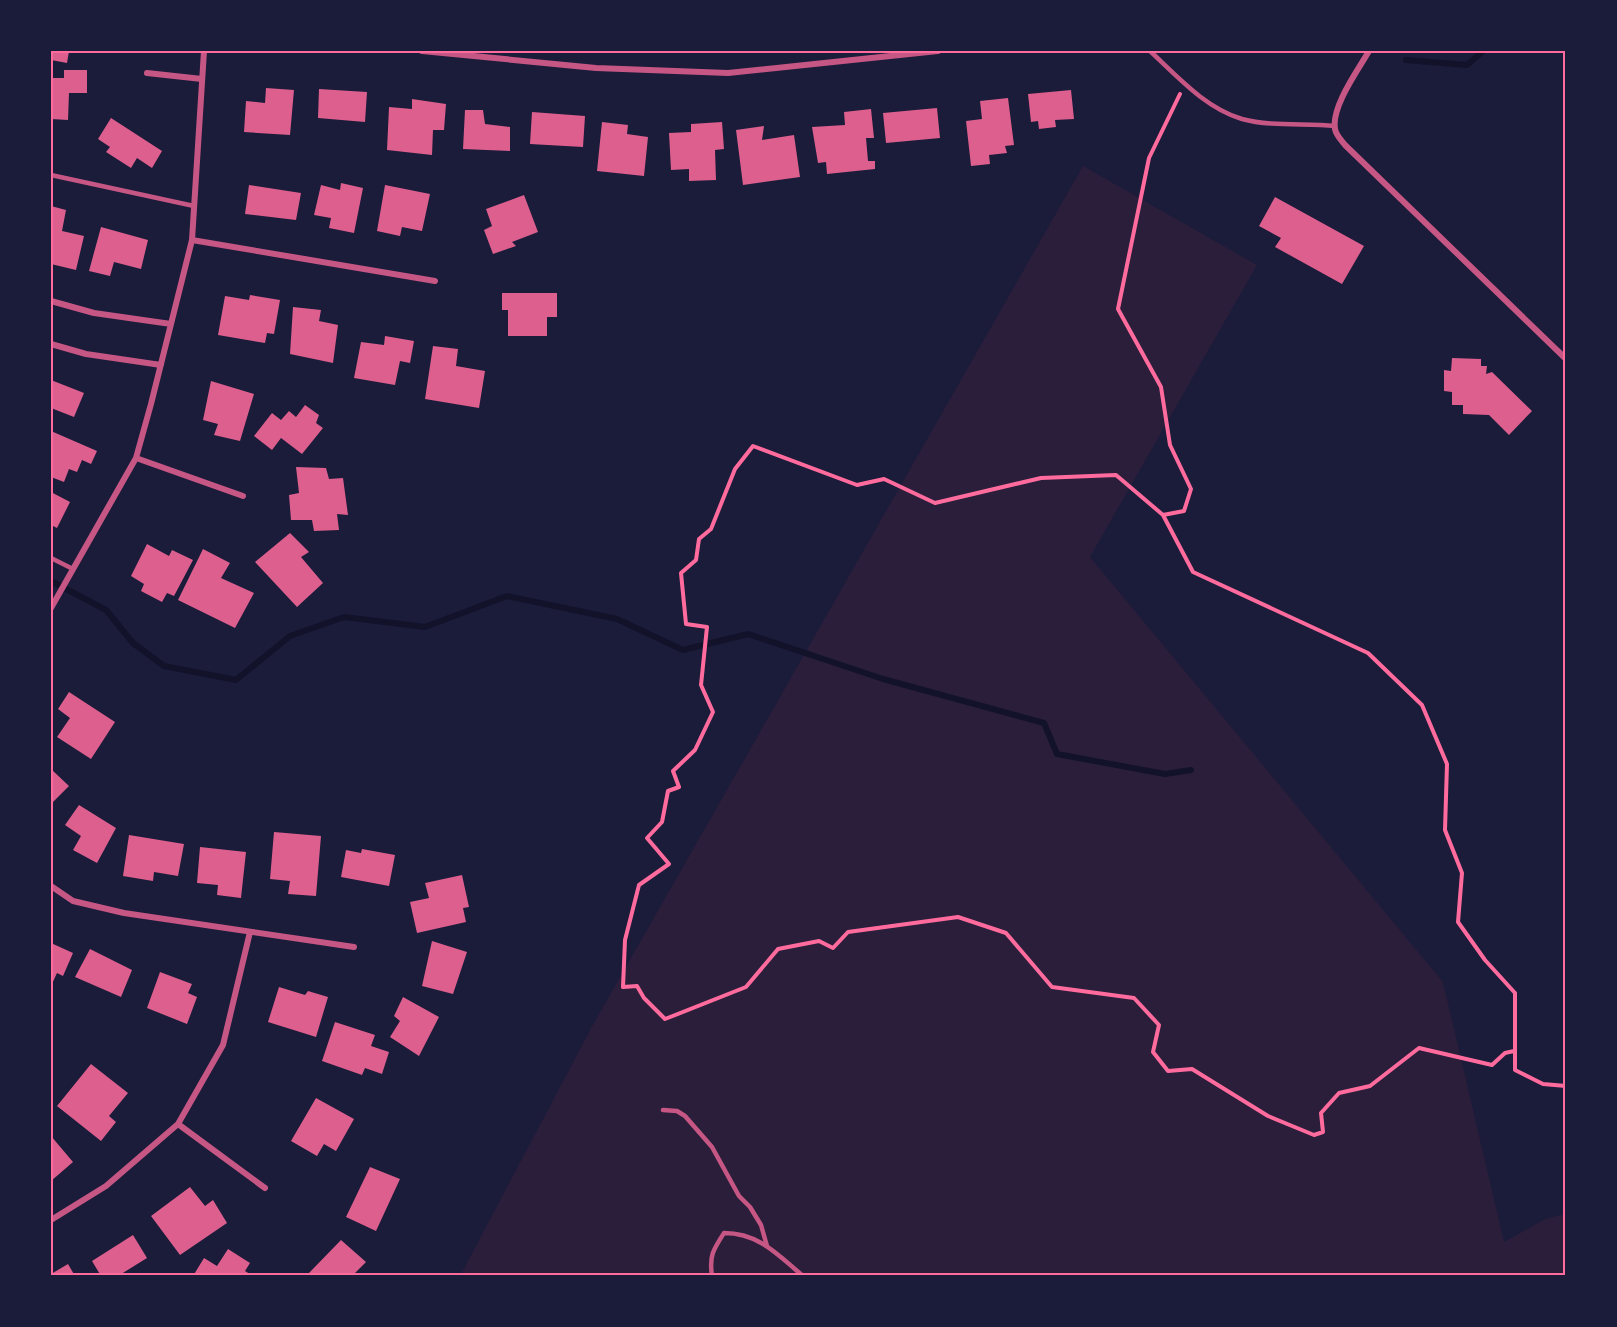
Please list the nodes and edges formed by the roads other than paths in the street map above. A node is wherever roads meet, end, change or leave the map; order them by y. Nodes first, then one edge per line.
1 (204, 51) edge
2 (422, 51) edge
3 (938, 51) edge
4 (1150, 51) edge
5 (1369, 51) edge
6 (147, 73) dead end
7 (202, 79) junction
8 (1335, 123) junction
9 (51, 175) edge
10 (194, 206) junction
11 (192, 240) junction
12 (435, 281) dead end
13 (51, 301) edge
14 (171, 324) junction
15 (51, 344) edge
16 (1566, 359) edge
17 (161, 365) junction
18 (136, 458) junction
19 (243, 496) dead end
20 (51, 558) edge
21 (73, 569) junction
22 (54, 597) edge
23 (51, 608) edge
24 (51, 886) edge
25 (250, 932) junction
26 (354, 947) dead end
27 (663, 1110) dead end
28 (178, 1124) junction
29 (265, 1188) dead end
30 (51, 1220) edge
31 (767, 1246) junction
32 (712, 1276) edge
33 (803, 1276) edge

1 - 7 street
2 - 3 street
4 - 8 lane
5 - 8 street
6 - 7 street
7 - 10 street
8 - 16 street
9 - 10 lane
10 - 11 street
11 - 12 street
11 - 14 street
13 - 14 street
14 - 17 street
15 - 17 street
17 - 18 street
18 - 19 street
18 - 21 street
20 - 21 lane
21 - 22 street
22 - 23 street
24 - 25 street
25 - 26 street
25 - 28 street
27 - 31 lane
28 - 29 street
28 - 30 street
31 - 32 lane
31 - 33 lane

